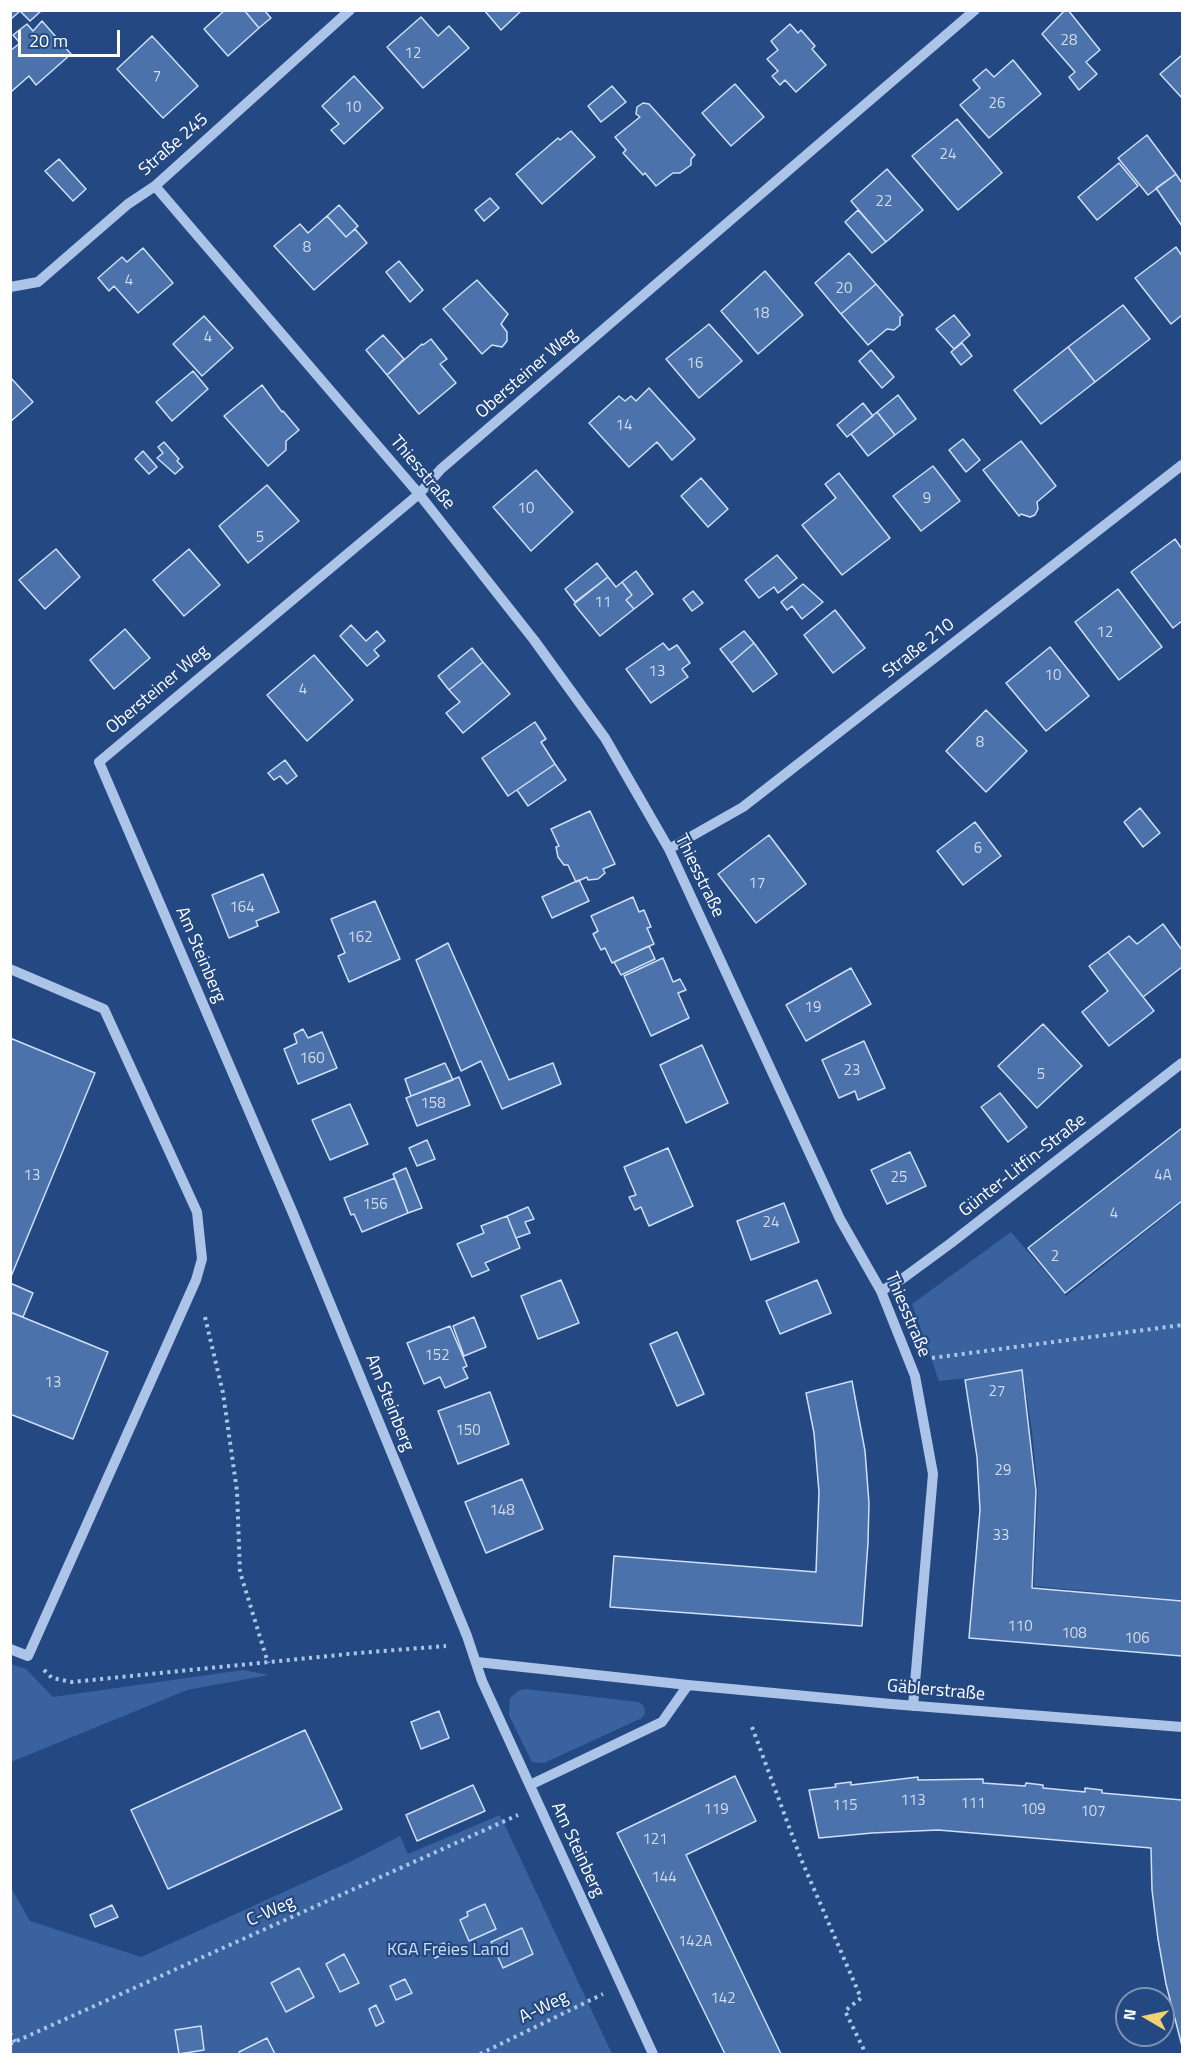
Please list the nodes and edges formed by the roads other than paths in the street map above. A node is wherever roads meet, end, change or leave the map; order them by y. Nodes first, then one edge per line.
1 (350, 10) edge
2 (975, 10) edge
3 (155, 186) junction
4 (10, 287) edge
5 (1182, 465) edge
6 (419, 494) junction
7 (99, 762) joint
8 (669, 849) junction
9 (10, 969) edge
10 (1182, 1063) edge
11 (881, 1291) junction
12 (10, 1649) edge
13 (477, 1662) junction
14 (688, 1685) junction
15 (913, 1706) junction
16 (1182, 1727) edge
17 (530, 1785) junction
18 (653, 2055) edge

1 - 3 street, Straße 245
2 - 6 street, Obersteiner Weg
3 - 4 street, Straße 245
3 - 6 street, Thiesstraße
5 - 8 street, Straße 210
6 - 7 street, Obersteiner Weg
6 - 8 street, Thiesstraße
7 - 13 street, Am Steinberg
8 - 11 street, Thiesstraße
9 - 12 street
10 - 11 street, Günter-Litfin-Straße
11 - 15 street, Thiesstraße
13 - 14 street, Gäblerstraße
13 - 17 street, Am Steinberg
14 - 15 street, Gäblerstraße
14 - 17 street
15 - 16 street, Gäblerstraße
17 - 18 street, Am Steinberg

